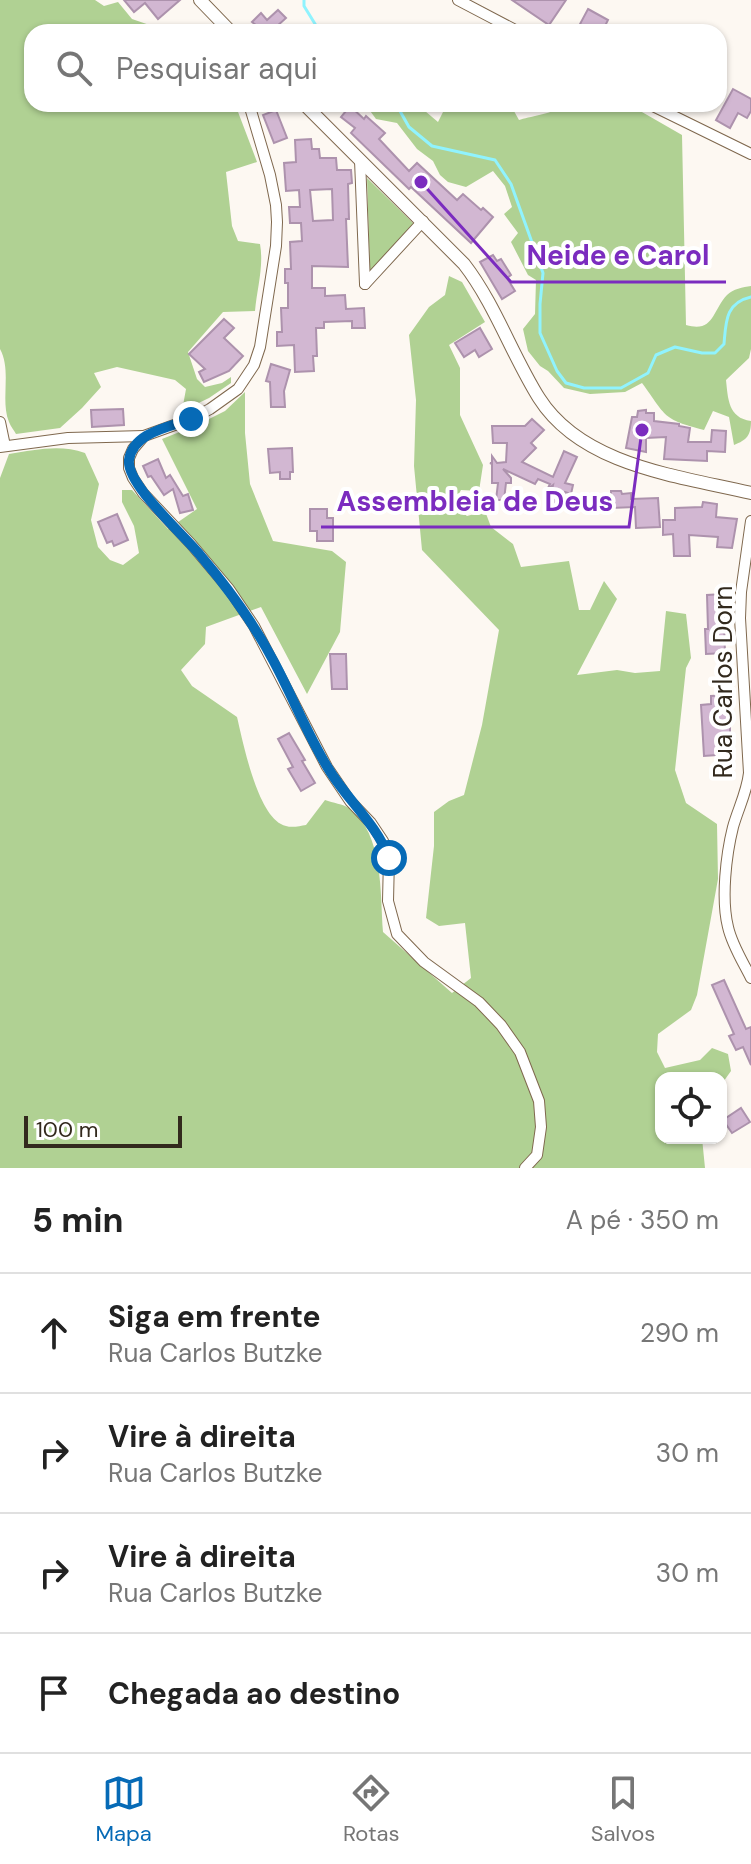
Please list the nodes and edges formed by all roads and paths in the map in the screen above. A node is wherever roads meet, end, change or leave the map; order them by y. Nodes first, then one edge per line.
1 (200, 0) edge
2 (458, 0) edge
3 (223, 24) edge
4 (504, 24) edge
5 (251, 112) edge
6 (312, 112) edge
7 (665, 112) edge
8 (751, 154) edge
9 (360, 160) junction
10 (423, 221) junction
11 (0, 422) edge
12 (144, 436) junction
13 (2, 447) edge
14 (751, 493) edge
15 (751, 521) edge
16 (751, 978) edge
17 (525, 1168) edge

1 - 3 street
2 - 4 street
5 - 12 street
6 - 9 street
7 - 8 street
9 - 10 street
9 - 10 street
10 - 14 street
11 - 13 street
12 - 13 street
12 - 17 street
15 - 16 street, Rua Carlos Dorn

